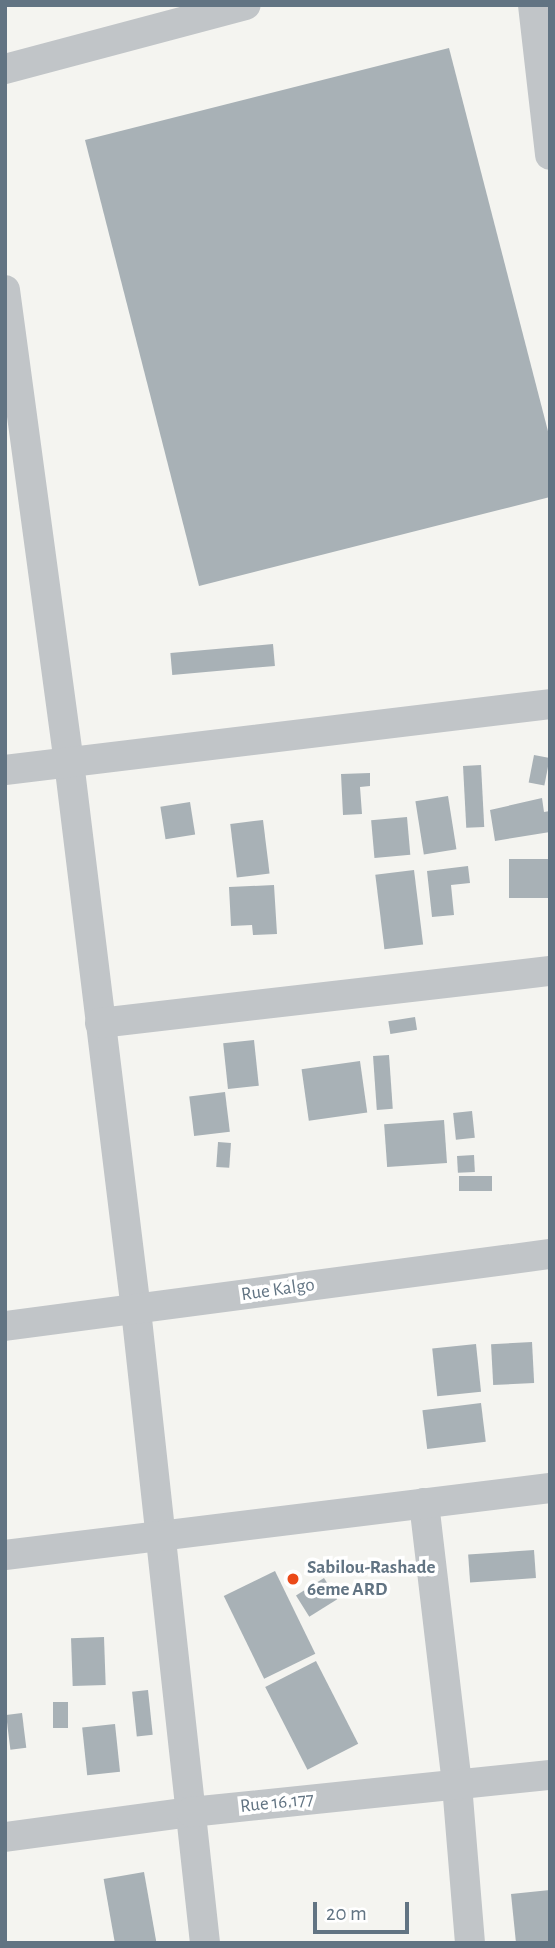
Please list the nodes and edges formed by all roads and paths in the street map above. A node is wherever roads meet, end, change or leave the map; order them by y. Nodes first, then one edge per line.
1 (246, 5) edge
2 (533, 5) edge
3 (5, 69) edge
4 (550, 155) edge
5 (5, 290) edge
6 (550, 704) edge
7 (69, 762) junction
8 (5, 770) edge
9 (550, 971) edge
10 (100, 1023) junction
11 (550, 1254) edge
12 (136, 1310) junction
13 (5, 1326) edge
14 (550, 1488) edge
15 (424, 1503) junction
16 (159, 1536) junction
17 (5, 1555) edge
18 (550, 1775) edge
19 (457, 1785) junction
20 (191, 1812) junction
21 (5, 1837) edge
22 (205, 1943) edge
23 (470, 1943) edge

1 - 3 street
2 - 4 street
5 - 7 street
6 - 7 street
7 - 8 street
7 - 10 street
9 - 10 street
10 - 12 street
11 - 12 street, Rue Kalgo
12 - 13 street, Rue Kalgo
12 - 16 street
14 - 15 street
15 - 16 street
15 - 19 street
16 - 17 street
16 - 20 street
18 - 19 street, Rue 16.177
19 - 20 street, Rue 16.177
19 - 23 street
20 - 21 street, Rue 16.177
20 - 22 street

